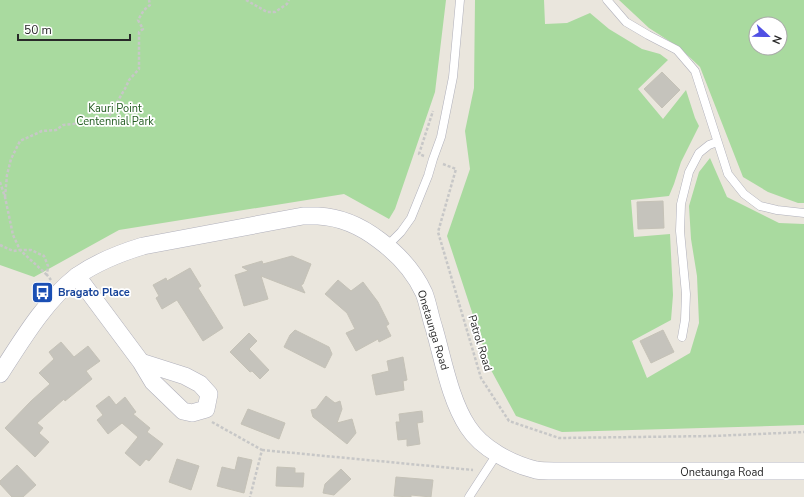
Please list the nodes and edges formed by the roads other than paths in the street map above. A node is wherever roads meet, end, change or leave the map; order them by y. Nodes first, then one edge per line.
1 (460, 0) edge
2 (607, 0) edge
3 (717, 142) junction
4 (804, 213) edge
5 (387, 246) junction
6 (77, 276) junction
7 (682, 337) dead end
8 (141, 362) dead end
9 (0, 374) edge
10 (497, 454) junction
11 (804, 472) edge
12 (469, 497) edge

1 - 5 lane
2 - 3 lane
3 - 4 lane
3 - 7 lane
5 - 6 street, Onetaunga Road
5 - 10 street, Onetaunga Road
6 - 8 street
6 - 9 street, Onetaunga Road
10 - 11 street, Onetaunga Road
10 - 12 lane

